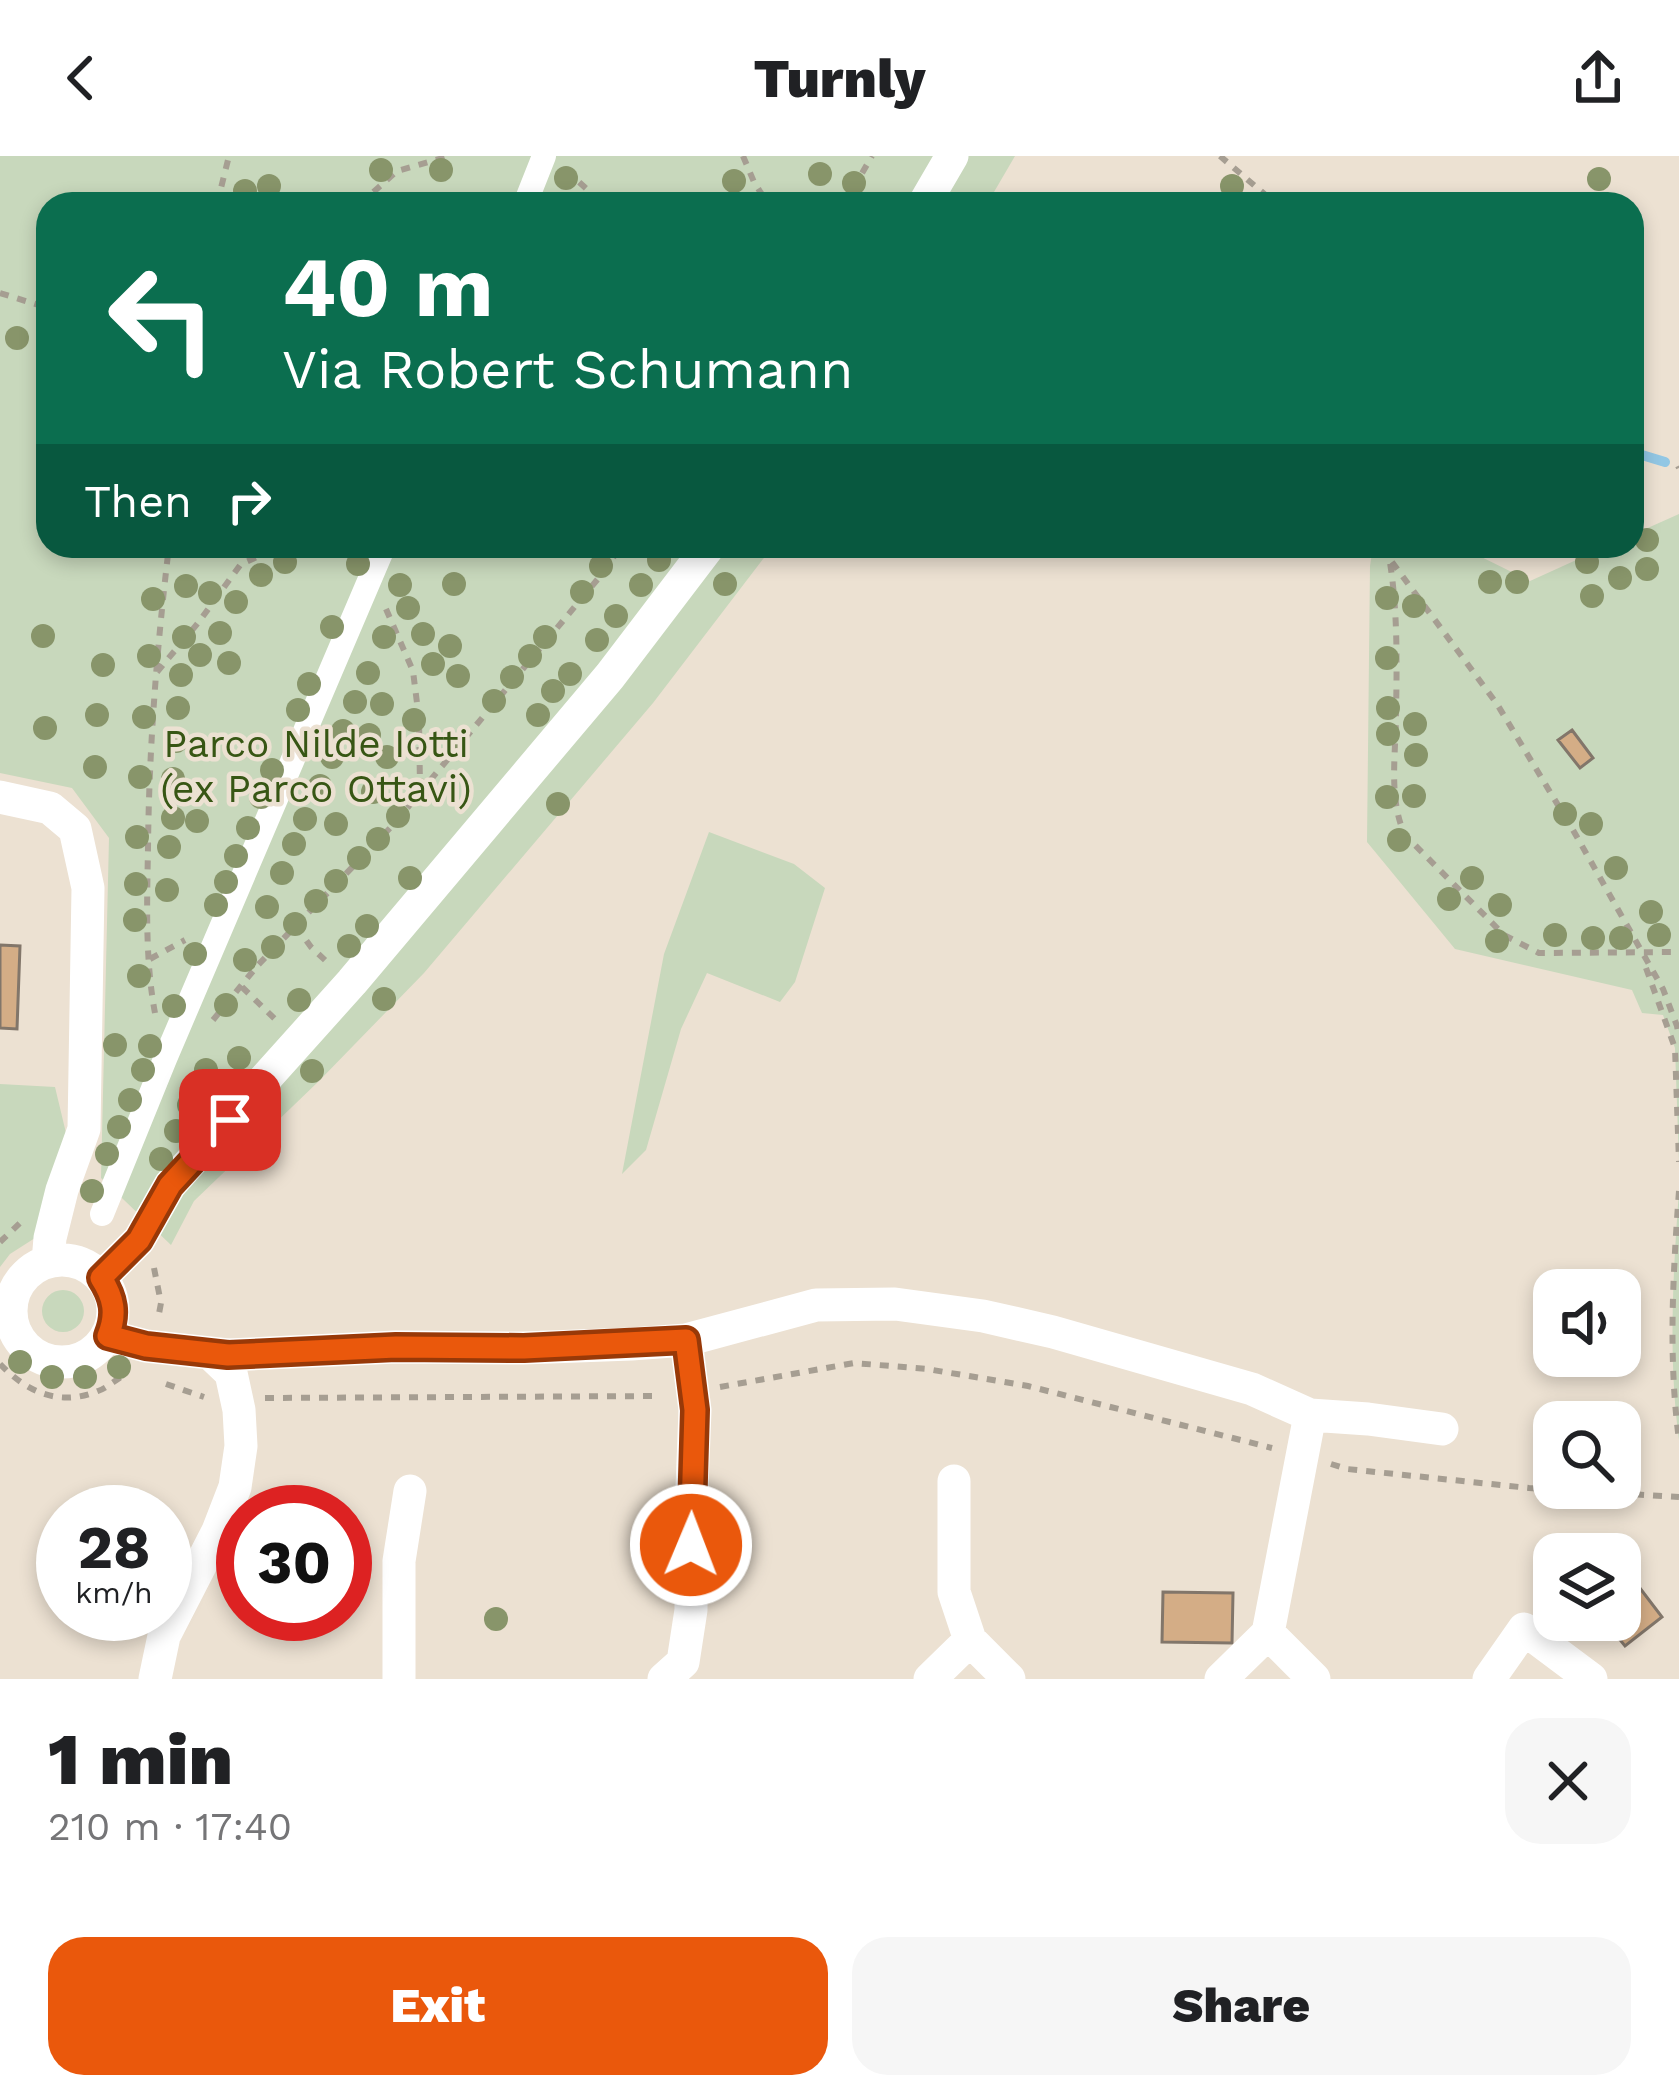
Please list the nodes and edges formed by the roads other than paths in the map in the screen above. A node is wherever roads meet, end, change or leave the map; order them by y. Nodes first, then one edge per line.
1 (544, 156) edge
2 (952, 156) edge
3 (530, 192) edge
4 (931, 192) edge
5 (379, 558) edge
6 (700, 558) edge
7 (0, 796) edge
8 (102, 1214) dead end
9 (48, 1262) junction
10 (101, 1278) junction
11 (6, 1300) edge
12 (108, 1336) junction
13 (686, 1340) junction
14 (212, 1354) junction
15 (1310, 1415) junction
16 (1442, 1429) dead end
17 (954, 1480) dead end
18 (410, 1491) dead end
19 (1268, 1633) junction
20 (970, 1640) junction
21 (683, 1673) edge
22 (154, 1679) edge
23 (399, 1679) edge
24 (930, 1679) edge
25 (1010, 1679) edge
26 (1221, 1679) edge
27 (1314, 1679) edge
28 (1489, 1679) edge
29 (1591, 1679) edge

1 - 3 street
2 - 4 street
5 - 8 street
6 - 10 street
7 - 9 street
9 - 10 street
9 - 11 street
10 - 12 street
11 - 12 street
12 - 14 street
13 - 14 street
13 - 15 street
13 - 21 street
14 - 22 street
15 - 16 street
15 - 19 street
17 - 20 street
18 - 23 street
19 - 26 street
19 - 27 street
20 - 24 street
20 - 25 street
28 - 29 street

